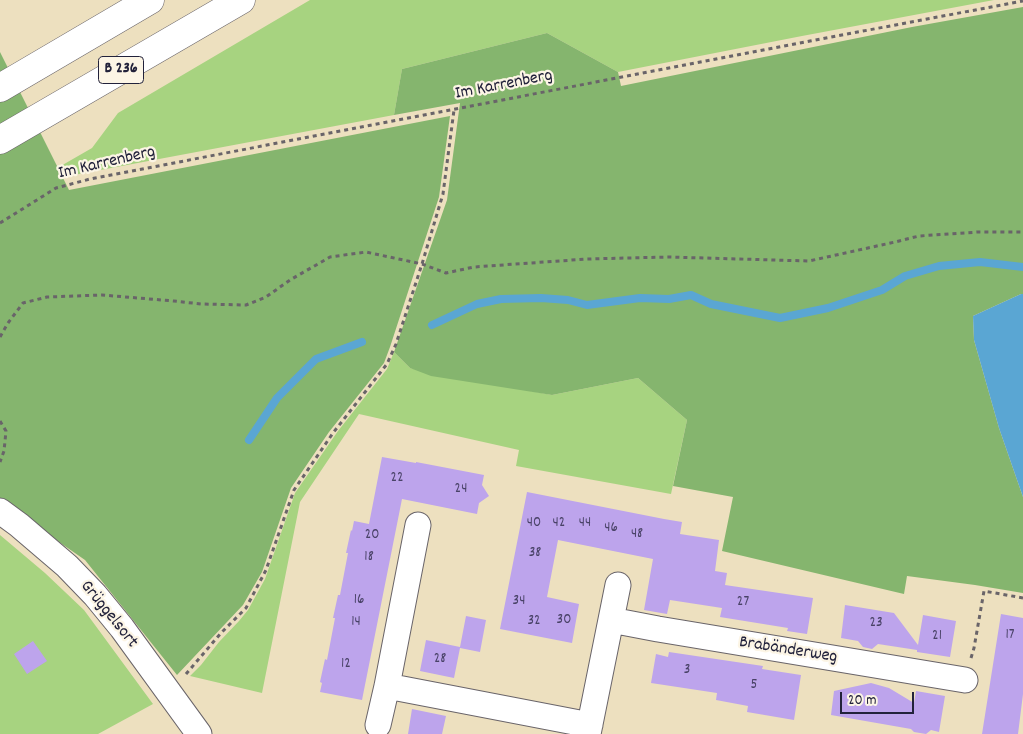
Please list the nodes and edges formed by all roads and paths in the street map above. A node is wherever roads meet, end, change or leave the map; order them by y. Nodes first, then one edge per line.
1 (150, 0) edge
2 (241, 0) edge
3 (1023, 1) edge
4 (0, 88) edge
5 (454, 110) junction
6 (0, 140) edge
7 (0, 223) edge
8 (1023, 232) edge
9 (422, 264) junction
10 (0, 337) edge
11 (0, 420) edge
12 (0, 462) edge
13 (0, 511) edge
14 (418, 525) dead end
15 (618, 585) dead end
16 (1023, 598) edge
17 (611, 620) junction
18 (964, 680) joint
19 (387, 686) junction
20 (168, 692) junction
21 (378, 725) dead end
22 (589, 730) edge
23 (199, 734) edge

1 - 4 highway, B 236
2 - 6 highway, B 236
3 - 5 path, Im Karrenberg
5 - 7 path, Im Karrenberg
5 - 9 path
8 - 9 path
9 - 10 path
9 - 20 path
11 - 12 path
13 - 20 street, Grüggelsort
14 - 19 street
15 - 17 street
16 - 18 path
17 - 18 street, Brabänderweg
17 - 22 street
19 - 21 street
19 - 22 street
20 - 23 street, Grüggelsort

